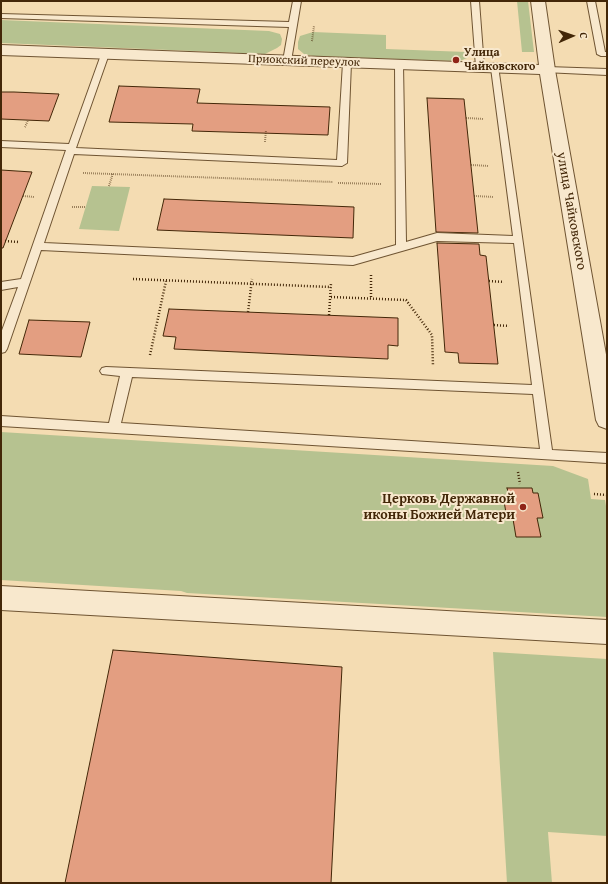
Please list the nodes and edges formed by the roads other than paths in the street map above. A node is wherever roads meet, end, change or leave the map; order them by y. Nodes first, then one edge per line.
1 (297, 1) edge
2 (475, 1) edge
3 (538, 1) edge
4 (591, 1) edge
5 (1, 16) edge
6 (293, 25) junction
7 (1, 50) edge
8 (105, 54) junction
9 (607, 54) edge
10 (287, 60) junction
11 (347, 63) junction
12 (399, 64) junction
13 (480, 67) junction
14 (495, 68) junction
15 (547, 70) junction
16 (607, 72) edge
17 (1, 144) edge
18 (71, 149) junction
19 (518, 240) junction
20 (37, 246) junction
21 (401, 247) junction
22 (24, 282) junction
23 (1, 286) edge
24 (1, 348) edge
25 (106, 371) dead end
26 (127, 372) junction
27 (539, 390) junction
28 (607, 420) edge
29 (1, 421) edge
30 (114, 428) junction
31 (547, 454) junction
32 (607, 458) edge
33 (1, 598) edge
34 (607, 632) edge

1 - 6 lane
2 - 13 lane
3 - 15 street, улица Чайковского
4 - 9 lane
5 - 6 lane
6 - 10 lane
7 - 8 street, Приокский переулок
8 - 10 street, Приокский переулок
8 - 18 lane
10 - 11 street, Приокский переулок
11 - 12 street, Приокский переулок
11 - 18 lane
12 - 13 street, Приокский переулок
12 - 21 lane
13 - 14 street, Приокский переулок
14 - 15 street, Приокский переулок
14 - 19 lane
15 - 16 lane, Приокский переулок
15 - 28 street, улица Чайковского
17 - 18 lane
18 - 20 lane
19 - 21 lane
19 - 27 lane
20 - 21 lane
20 - 22 lane
22 - 23 lane
22 - 24 lane
25 - 26 lane
26 - 27 lane
26 - 30 lane
27 - 31 lane
29 - 30 lane
30 - 31 lane
31 - 32 lane
33 - 34 street

